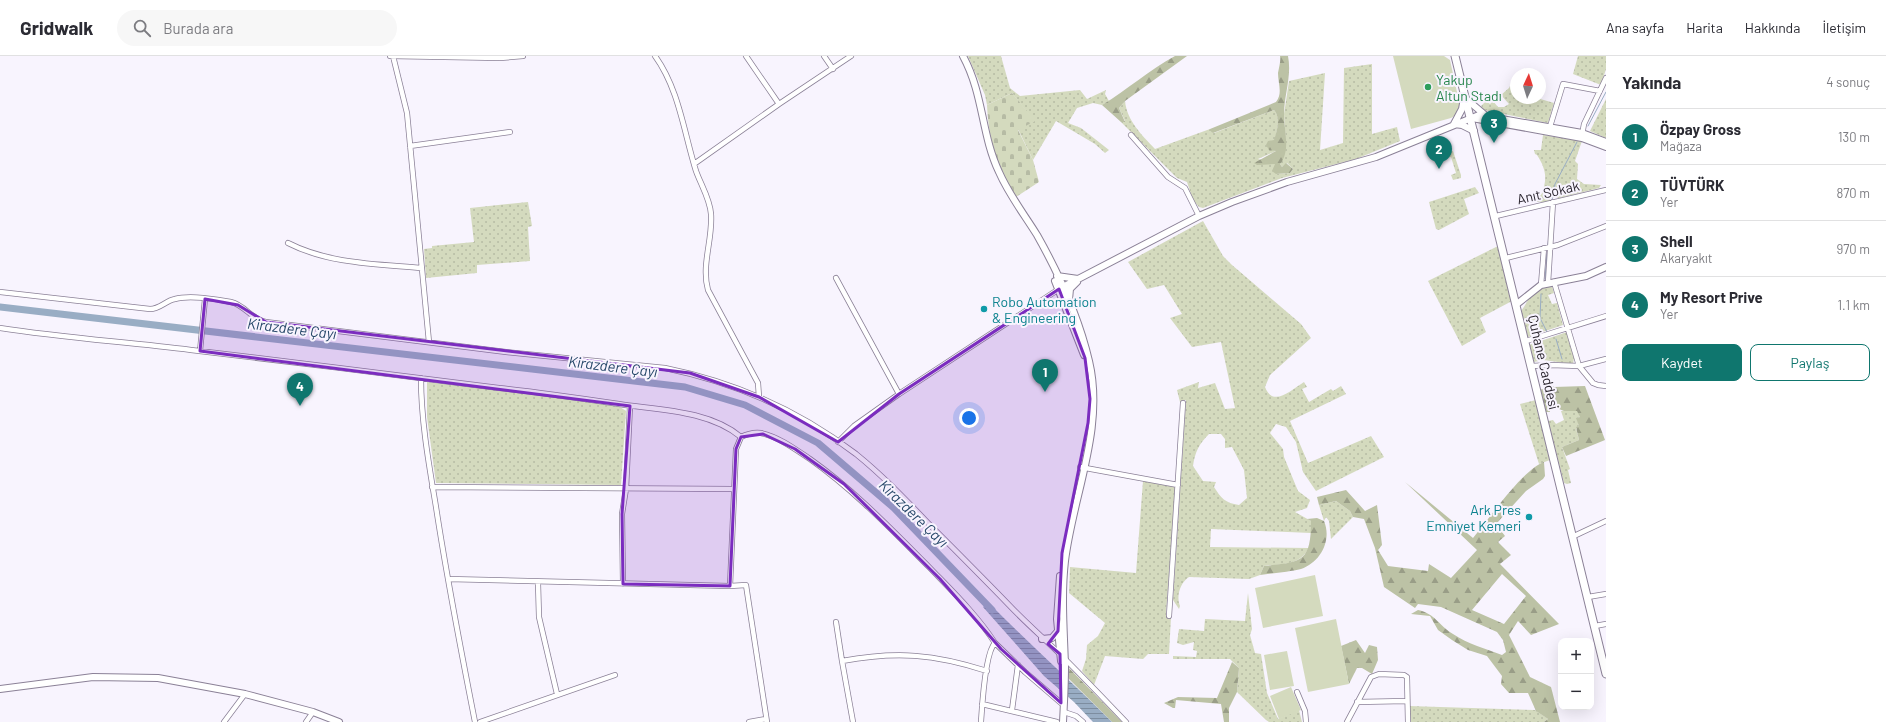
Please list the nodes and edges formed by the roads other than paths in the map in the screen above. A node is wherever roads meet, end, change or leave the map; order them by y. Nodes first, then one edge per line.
1 (392, 56) edge
2 (523, 56) edge
3 (655, 56) edge
4 (746, 56) edge
5 (824, 56) edge
6 (851, 56) edge
7 (958, 56) edge
8 (963, 56) edge
9 (1455, 56) edge
10 (833, 68) junction
11 (1606, 78) edge
12 (1600, 91) junction
13 (1465, 97) junction
14 (779, 104) junction
15 (1484, 116) junction
16 (1470, 118) junction
17 (1454, 124) junction
18 (1549, 130) junction
19 (1474, 131) junction
20 (510, 132) dead end
21 (1131, 135) dead end
22 (1582, 136) junction
23 (1606, 142) edge
24 (410, 146) junction
25 (1606, 147) edge
26 (694, 164) junction
27 (1606, 190) edge
28 (1553, 202) junction
29 (1199, 216) junction
30 (1496, 216) junction
31 (1606, 226) edge
32 (288, 243) dead end
33 (1550, 247) junction
34 (1544, 248) junction
35 (1506, 258) junction
36 (1606, 267) edge
37 (422, 268) junction
38 (1057, 276) junction
39 (836, 278) dead end
40 (1079, 279) junction
41 (1548, 284) junction
42 (1061, 289) junction
43 (0, 292) edge
44 (205, 302) junction
45 (1069, 302) junction
46 (1517, 304) junction
47 (1606, 316) edge
48 (0, 328) edge
49 (1568, 328) junction
50 (1526, 341) junction
51 (429, 342) junction
52 (201, 348) junction
53 (1606, 359) edge
54 (1532, 366) junction
55 (1579, 366) junction
56 (421, 378) junction
57 (1606, 386) edge
58 (899, 394) junction
59 (759, 397) junction
60 (1183, 403) dead end
61 (630, 406) junction
62 (741, 437) junction
63 (838, 442) junction
64 (1082, 468) junction
65 (1178, 485) junction
66 (432, 487) junction
67 (626, 489) junction
68 (733, 489) junction
69 (1606, 521) edge
70 (1574, 536) junction
71 (448, 579) junction
72 (538, 583) junction
73 (623, 584) junction
74 (730, 586) junction
75 (1606, 594) edge
76 (1588, 597) junction
77 (1169, 616) dead end
78 (836, 622) dead end
79 (1606, 624) edge
80 (1595, 626) junction
81 (1058, 631) junction
82 (1042, 639) junction
83 (995, 643) junction
84 (1063, 660) junction
85 (842, 661) junction
86 (1018, 665) junction
87 (987, 671) junction
88 (1606, 674) edge
89 (615, 675) dead end
90 (0, 689) edge
91 (1297, 692) dead end
92 (245, 694) junction
93 (557, 694) junction
94 (1063, 699) junction
95 (1406, 701) junction
96 (1357, 702) junction
97 (982, 704) junction
98 (1012, 710) junction
99 (313, 712) junction
100 (1064, 712) junction
101 (766, 720) edge
102 (224, 722) edge
103 (306, 722) edge
104 (339, 722) edge
105 (475, 722) edge
106 (480, 722) edge
107 (748, 722) edge
108 (853, 722) edge
109 (981, 722) edge
110 (1057, 722) edge
111 (1063, 722) edge
112 (1083, 722) edge
113 (1126, 722) edge
114 (1306, 722) edge
115 (1347, 722) edge
116 (1408, 722) edge

1 - 2 street
1 - 24 street
3 - 26 street
4 - 14 street
5 - 10 street
6 - 10 street
7 - 42 main road
8 - 38 main road
9 - 13 main road, Çuhane Caddesi
10 - 14 street
11 - 12 street
12 - 18 street
12 - 22 street
13 - 15 main road
13 - 16 main road, Çuhane Caddesi
13 - 17 main road
14 - 26 street
15 - 16 main road
15 - 18 main road
16 - 17 main road
16 - 18 main road
16 - 19 main road, Çuhane Caddesi
17 - 19 main road
17 - 29 main road
18 - 22 main road
19 - 30 main road, Çuhane Caddesi
20 - 24 street
21 - 29 street
22 - 23 main road
22 - 25 main road
24 - 37 street
26 - 59 street
27 - 28 street, Anıt Sokak
28 - 30 street, Anıt Sokak
28 - 33 street
29 - 40 main road
30 - 35 main road, Çuhane Caddesi
31 - 33 street
32 - 37 street
33 - 34 street
33 - 41 street
34 - 35 street
34 - 41 street
35 - 46 main road, Çuhane Caddesi
36 - 41 main road
37 - 51 street
38 - 40 main road
38 - 42 main road
39 - 58 street
40 - 42 main road
40 - 45 main road
41 - 46 main road
41 - 49 street
42 - 45 main road
42 - 58 street
42 - 64 main road
43 - 44 street
44 - 51 street
44 - 52 street
45 - 64 main road
46 - 50 main road, Çuhane Caddesi
47 - 49 street
48 - 52 street
49 - 50 street
49 - 55 street
50 - 54 main road, Çuhane Caddesi
51 - 59 street
52 - 56 street
53 - 55 street
54 - 55 street
54 - 70 main road, Çuhane Caddesi
55 - 57 street
56 - 61 street
56 - 66 street
58 - 63 street
59 - 63 street
60 - 65 street
61 - 62 street
61 - 67 street
62 - 68 street
62 - 83 street
63 - 82 street
64 - 65 street
64 - 81 main road
64 - 84 main road
65 - 77 street
66 - 67 street
66 - 71 street
67 - 68 street
67 - 73 street
68 - 74 street
69 - 70 street
70 - 76 main road, Çuhane Caddesi
71 - 72 street
71 - 105 street
72 - 73 street
72 - 93 street
73 - 74 street
74 - 101 street
75 - 76 street
76 - 80 main road, Çuhane Caddesi
78 - 85 street
79 - 80 street
80 - 88 main road, Çuhane Caddesi
81 - 82 main road
81 - 84 main road
82 - 84 street
83 - 86 street
83 - 87 street
84 - 94 main road
84 - 113 street
85 - 87 street
85 - 108 street
86 - 94 street
86 - 98 street
87 - 97 street
89 - 93 street
90 - 92 main road
91 - 114 street
92 - 99 main road
92 - 102 street
93 - 106 street
94 - 100 main road
95 - 96 street
95 - 96 street
95 - 116 street
96 - 115 street
97 - 98 street
97 - 109 street
98 - 110 street
99 - 103 street
99 - 104 main road
100 - 111 main road
100 - 112 street
101 - 107 street

